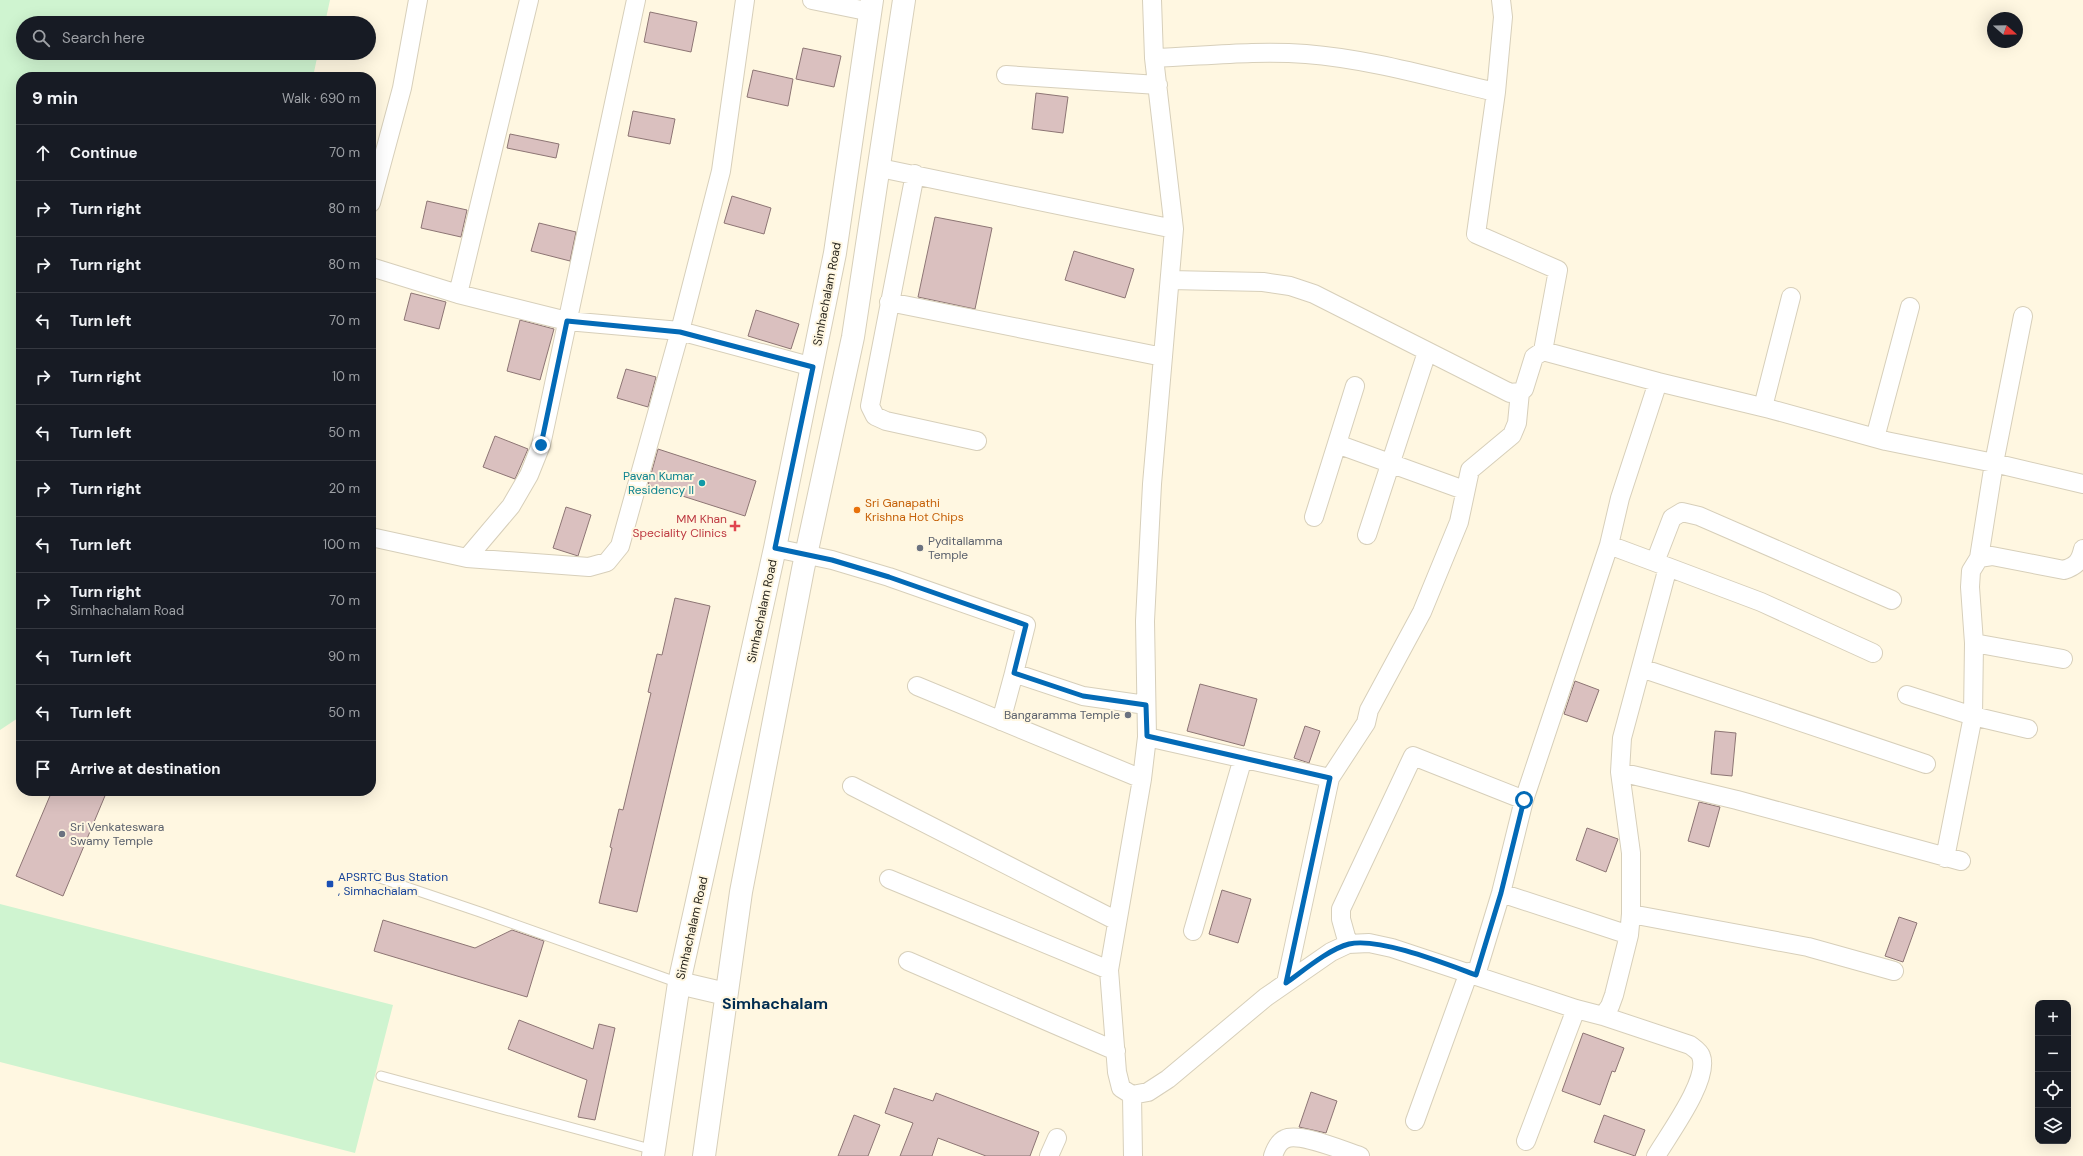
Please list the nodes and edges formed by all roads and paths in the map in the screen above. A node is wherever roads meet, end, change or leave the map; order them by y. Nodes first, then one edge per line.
1 (418, 0) edge
2 (530, 0) edge
3 (636, 0) edge
4 (745, 0) edge
5 (812, 0) edge
6 (904, 0) edge
7 (1152, 0) edge
8 (1501, 0) edge
9 (872, 6) edge
10 (1154, 58) junction
11 (1006, 74) dead end
12 (1158, 84) junction
13 (1496, 92) junction
14 (849, 161) junction
15 (880, 168) junction
16 (915, 174) junction
17 (376, 184) edge
18 (1174, 229) junction
19 (376, 269) edge
20 (1170, 280) junction
21 (458, 294) junction
22 (1792, 298) dead end
23 (889, 302) junction
24 (1910, 307) dead end
25 (2023, 316) dead end
26 (567, 321) junction
27 (680, 332) junction
28 (1543, 351) junction
29 (1428, 352) junction
30 (1163, 357) junction
31 (813, 367) junction
32 (1658, 382) junction
33 (1355, 386) dead end
34 (1520, 392) junction
35 (1763, 407) junction
36 (1875, 438) junction
37 (977, 441) dead end
38 (1337, 444) junction
39 (1994, 463) junction
40 (1391, 464) junction
41 (2083, 484) edge
42 (1464, 490) junction
43 (1314, 517) dead end
44 (1367, 535) dead end
45 (376, 538) edge
46 (1609, 545) junction
47 (775, 548) junction
48 (2083, 549) edge
49 (806, 555) junction
50 (467, 558) junction
51 (1979, 558) junction
52 (1661, 565) junction
53 (1892, 600) dead end
54 (1974, 643) junction
55 (1873, 653) dead end
56 (2063, 659) dead end
57 (1641, 668) junction
58 (1014, 673) junction
59 (917, 686) dead end
60 (1907, 695) dead end
61 (1146, 705) junction
62 (1973, 716) junction
63 (1001, 721) junction
64 (2028, 729) dead end
65 (1147, 736) junction
66 (1243, 758) junction
67 (1926, 764) dead end
68 (1620, 772) junction
69 (1330, 778) junction
70 (1142, 779) junction
71 (852, 786) dead end
72 (1524, 800) junction
73 (374, 876) dead end
74 (888, 879) dead end
75 (1501, 893) junction
76 (1631, 914) junction
77 (1117, 921) junction
78 (1193, 931) dead end
79 (1629, 934) junction
80 (1348, 944) junction
81 (908, 961) dead end
82 (1109, 970) junction
83 (1894, 971) dead end
84 (1472, 973) junction
85 (679, 983) junction
86 (1286, 983) junction
87 (726, 994) junction
88 (1576, 1009) junction
89 (1603, 1016) junction
90 (1116, 1051) junction
91 (381, 1076) dead end
92 (1132, 1095) junction
93 (1415, 1121) dead end
94 (1057, 1138) dead end
95 (1526, 1140) dead end
96 (654, 1153) edge
97 (704, 1156) edge
98 (1049, 1156) edge
99 (1133, 1156) edge
100 (1273, 1156) edge
101 (1360, 1156) edge
102 (1656, 1156) edge

1 - 17 street
2 - 21 street
3 - 26 street
4 - 27 street
5 - 9 street
6 - 15 main road
7 - 10 street
8 - 13 street
9 - 14 main road, Simhachalam Road
10 - 12 street
10 - 13 street
11 - 12 street
12 - 18 street
13 - 28 street
14 - 15 main road
14 - 31 main road, Simhachalam Road
15 - 16 street
15 - 49 main road
16 - 18 street
16 - 23 street
18 - 20 street
19 - 21 street
20 - 29 street
20 - 30 street
21 - 26 street
22 - 35 street
23 - 30 street
23 - 37 street
24 - 36 street
25 - 39 street
26 - 27 street
26 - 50 street
27 - 31 street
27 - 50 street
28 - 32 street
28 - 34 street
29 - 34 street
29 - 40 street
30 - 61 street
31 - 47 main road, Simhachalam Road
32 - 35 street
32 - 46 street
33 - 38 street
34 - 42 street
35 - 36 street
36 - 39 street
38 - 40 street
38 - 43 street
39 - 41 street
39 - 51 street
40 - 42 street
40 - 44 street
42 - 69 street
45 - 50 street
46 - 52 street
46 - 72 street
47 - 49 street
47 - 85 main road, Simhachalam Road
48 - 51 street
49 - 58 street
49 - 87 main road
51 - 54 street
52 - 53 street
52 - 55 street
52 - 57 street
54 - 56 street
54 - 62 street
57 - 67 street
57 - 68 street
58 - 61 street
58 - 63 street
59 - 63 street
60 - 62 street
61 - 65 street
62 - 64 street
62 - 68 street
63 - 70 street
65 - 66 street
65 - 70 street
66 - 69 street
66 - 78 street
68 - 76 street
69 - 86 street
70 - 77 street
71 - 77 street
72 - 75 street
72 - 80 street
73 - 85 lane
74 - 82 street
75 - 79 street
75 - 84 street
76 - 79 street
76 - 83 street
77 - 82 street
79 - 89 street
80 - 84 street
80 - 86 street
81 - 90 street
82 - 90 street
84 - 88 street
84 - 93 street
85 - 87 main road
85 - 96 main road, Simhachalam Road
86 - 92 street
87 - 97 main road
88 - 89 street
88 - 95 street
89 - 102 street
90 - 92 street
91 - 96 lane
92 - 99 street
94 - 98 street
100 - 101 street

